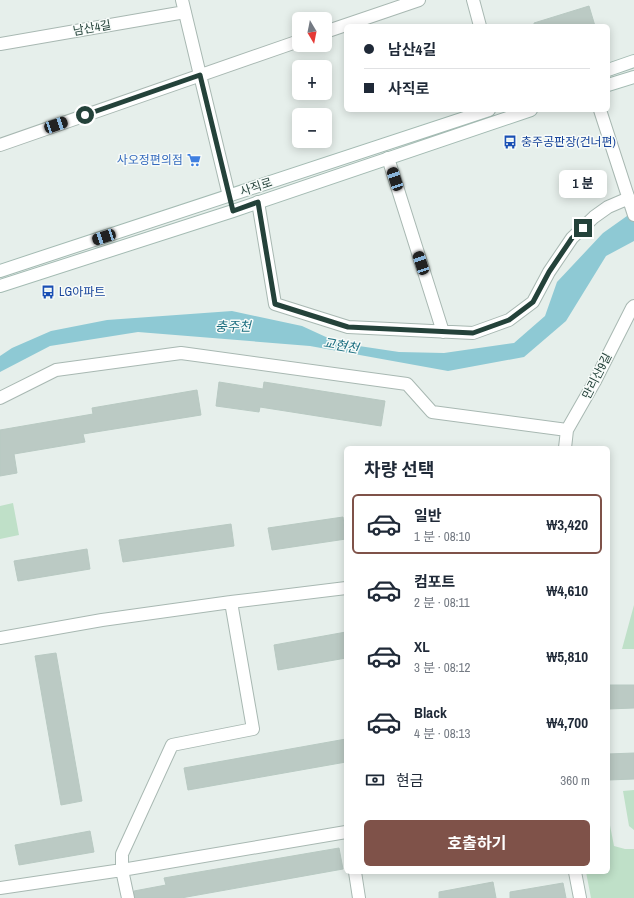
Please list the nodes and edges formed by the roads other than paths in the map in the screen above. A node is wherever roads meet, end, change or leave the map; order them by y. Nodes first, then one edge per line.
1 (182, 0) edge
2 (418, 0) edge
3 (474, 0) edge
4 (185, 12) junction
5 (348, 24) edge
6 (480, 24) edge
7 (344, 25) edge
8 (332, 30) edge
9 (292, 43) edge
10 (0, 44) edge
11 (634, 62) edge
12 (610, 69) edge
13 (200, 75) junction
14 (634, 77) edge
15 (610, 84) edge
16 (483, 112) edge
17 (525, 112) edge
18 (601, 112) edge
19 (0, 145) edge
20 (388, 158) junction
21 (229, 196) junction
22 (629, 198) junction
23 (258, 202) junction
24 (233, 211) junction
25 (634, 214) edge
26 (0, 271) edge
27 (0, 286) edge
28 (634, 306) edge
29 (443, 332) junction
30 (0, 398) edge
31 (567, 430) junction
32 (565, 446) edge
33 (344, 588) edge
34 (231, 602) junction
35 (0, 638) edge
36 (344, 832) edge
37 (122, 870) junction
38 (355, 874) edge
39 (575, 874) edge
40 (0, 888) edge
41 (128, 898) edge
42 (359, 898) edge
43 (580, 898) edge

1 - 4 street
2 - 5 street
3 - 6 street
4 - 10 street, 남산4길
4 - 13 street
7 - 8 street
9 - 13 street
11 - 12 street
13 - 19 street
13 - 21 street
14 - 15 street
16 - 21 street, 사직로
17 - 20 street, 사직로
18 - 22 street
20 - 23 street, 사직로
20 - 29 street
21 - 24 street
21 - 26 street, 사직로
22 - 25 street
22 - 29 street, 사직로
23 - 24 street, 사직로
23 - 29 street, 사직로
24 - 27 street, 사직로
28 - 31 street, 만리산9길
30 - 31 street
31 - 32 street, 만리산9길
33 - 34 street
34 - 35 street
34 - 37 street
36 - 37 street
37 - 40 street
37 - 41 street
38 - 42 street
39 - 43 street

